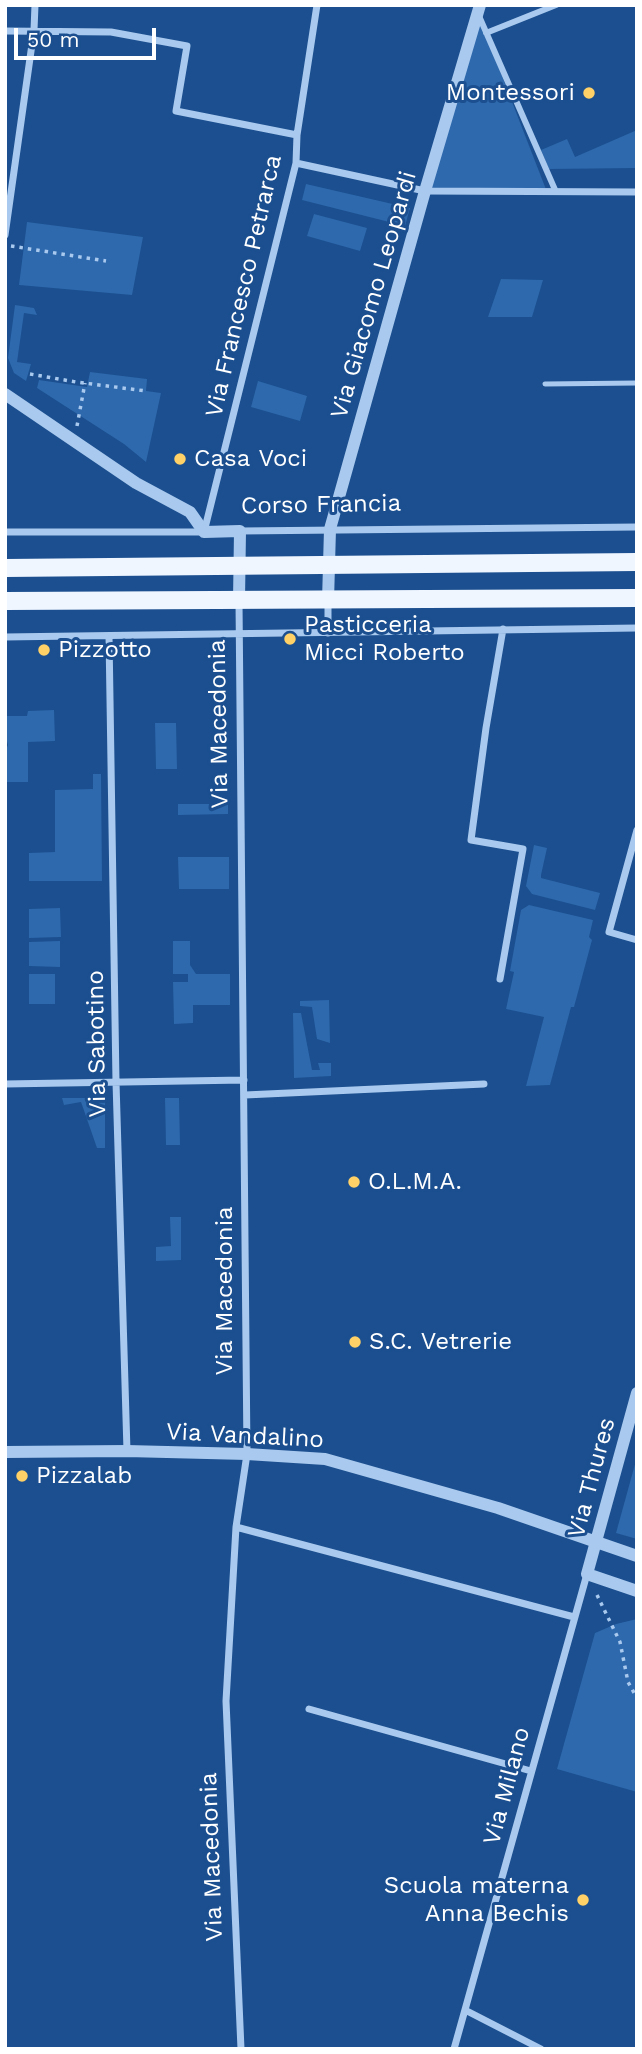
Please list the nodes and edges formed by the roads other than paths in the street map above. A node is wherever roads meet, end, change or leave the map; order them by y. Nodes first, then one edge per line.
1 (35, 5) edge
2 (317, 5) edge
3 (556, 5) edge
4 (479, 10) edge
5 (34, 30) junction
6 (5, 31) edge
7 (486, 33) junction
8 (297, 135) junction
9 (296, 163) junction
10 (425, 191) junction
11 (556, 192) junction
12 (637, 192) edge
13 (5, 235) edge
14 (637, 383) edge
15 (545, 384) dead end
16 (5, 394) edge
17 (637, 527) edge
18 (330, 530) junction
19 (240, 531) junction
20 (5, 532) edge
21 (204, 532) junction
22 (637, 562) edge
23 (329, 565) junction
24 (240, 567) junction
25 (5, 568) edge
26 (637, 598) edge
27 (239, 600) junction
28 (5, 601) edge
29 (328, 601) junction
30 (637, 628) edge
31 (503, 629) junction
32 (328, 633) junction
33 (239, 635) junction
34 (109, 636) junction
35 (5, 637) edge
36 (637, 830) edge
37 (637, 940) edge
38 (500, 979) dead end
39 (244, 1080) junction
40 (116, 1082) junction
41 (5, 1084) edge
42 (484, 1084) dead end
43 (245, 1096) junction
44 (637, 1393) edge
45 (127, 1451) junction
46 (5, 1452) edge
47 (247, 1454) junction
48 (236, 1527) junction
49 (596, 1542) junction
50 (637, 1556) edge
51 (587, 1574) junction
52 (637, 1591) edge
53 (573, 1617) junction
54 (309, 1709) dead end
55 (531, 1771) junction
56 (465, 2010) junction
57 (241, 2049) edge
58 (454, 2049) edge
59 (541, 2049) edge

1 - 5 street
2 - 8 street, Via Francesco Petrarca
3 - 7 street
4 - 7 street
4 - 10 street, Via Giacomo Leopardi
5 - 6 street
5 - 8 street
5 - 13 street
7 - 11 street
8 - 9 street, Via Francesco Petrarca
9 - 10 street
9 - 21 street, Via Francesco Petrarca
10 - 11 street
10 - 18 street, Via Giacomo Leopardi
11 - 12 street
14 - 15 lane
16 - 21 street
17 - 18 street, Corso Francia
18 - 19 street, Corso Francia
18 - 23 street, Via Giacomo Leopardi
19 - 21 street, Corso Francia
19 - 24 street, Via Macedonia
20 - 21 street, Corso Francia
22 - 23 main road
23 - 24 main road
23 - 29 street, Via Giacomo Leopardi
24 - 25 main road
24 - 27 street, Via Macedonia
26 - 29 main road
27 - 28 main road
27 - 29 main road
27 - 33 street, Via Macedonia
29 - 32 street
30 - 31 street
31 - 32 street
31 - 38 street
32 - 33 street
33 - 34 street
33 - 39 street, Via Macedonia
34 - 35 street
34 - 40 street, Via Sabotino
36 - 37 street
39 - 40 street
39 - 43 street, Via Macedonia
40 - 41 street
40 - 45 street, Via Sabotino
42 - 43 street
43 - 47 street, Via Macedonia
44 - 49 street, Via Thures
45 - 46 street, Via Vandalino
45 - 47 street, Via Vandalino
47 - 48 street, Via Macedonia
47 - 49 street, Via Vandalino
48 - 53 street
48 - 57 street, Via Macedonia
49 - 50 street, Via Vandalino
49 - 51 street, Via Thures
51 - 52 street
51 - 53 street, Via Milano
53 - 55 street, Via Milano
54 - 55 street
55 - 56 street, Via Milano
56 - 58 street, Via Milano
56 - 59 street

